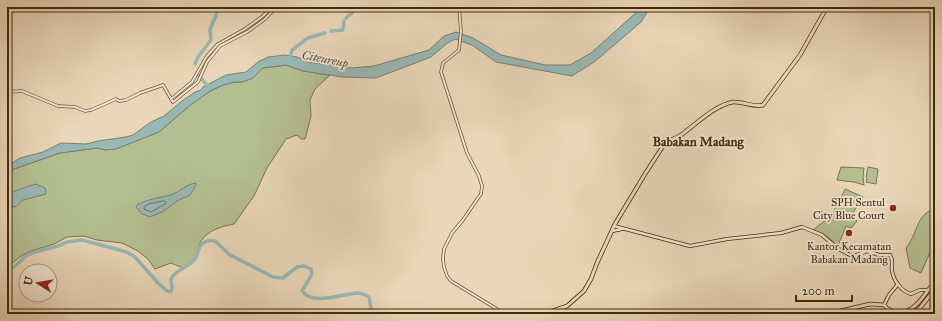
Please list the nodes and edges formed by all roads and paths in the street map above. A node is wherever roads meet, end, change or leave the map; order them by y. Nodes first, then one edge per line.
1 (272, 7) edge
2 (276, 7) edge
3 (459, 7) edge
4 (826, 7) edge
5 (7, 92) edge
6 (171, 99) junction
7 (614, 226) junction
8 (622, 229) junction
9 (612, 231) junction
10 (935, 282) edge
11 (898, 284) junction
12 (935, 289) edge
13 (922, 290) junction
14 (929, 290) junction
15 (925, 296) junction
16 (884, 304) junction
17 (839, 312) edge
18 (505, 314) edge
19 (544, 314) edge
20 (832, 314) edge
21 (876, 314) edge
22 (898, 314) edge
23 (909, 314) edge

1 - 6 street
2 - 6 street
3 - 18 street
4 - 7 main road
5 - 6 street
7 - 8 main road
7 - 9 main road
8 - 9 main road
8 - 11 main road
9 - 19 main road
10 - 14 main road
11 - 13 main road
11 - 16 main road
12 - 23 main road
13 - 14 main road
13 - 15 main road
14 - 15 main road
15 - 22 main road
16 - 17 main road
16 - 22 main road
17 - 20 main road
17 - 21 main road

